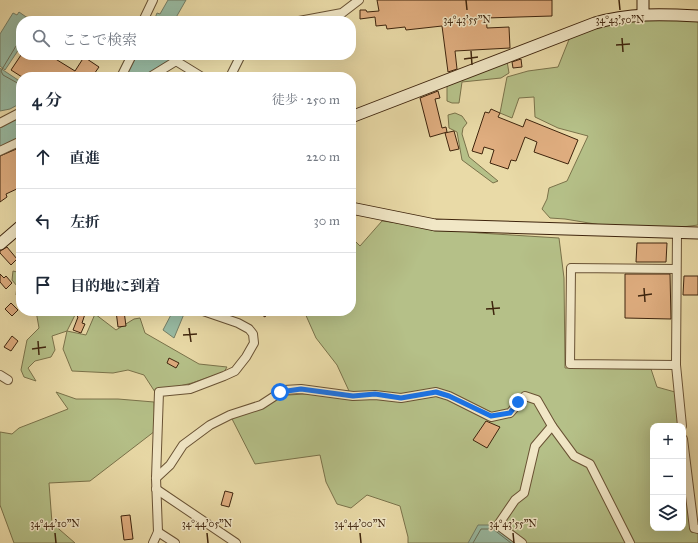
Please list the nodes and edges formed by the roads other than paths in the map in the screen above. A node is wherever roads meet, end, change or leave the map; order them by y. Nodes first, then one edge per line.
1 (152, 0) edge
2 (359, 0) edge
3 (643, 0) edge
4 (643, 14) junction
5 (145, 16) edge
6 (326, 16) edge
7 (698, 16) edge
8 (130, 60) edge
9 (238, 60) edge
10 (124, 72) edge
11 (158, 72) edge
12 (194, 72) edge
13 (232, 72) edge
14 (16, 115) edge
15 (356, 116) edge
16 (0, 123) edge
17 (16, 144) edge
18 (0, 152) edge
19 (356, 209) edge
20 (16, 230) edge
21 (677, 232) junction
22 (698, 232) edge
23 (0, 244) edge
24 (676, 269) junction
25 (218, 316) edge
26 (676, 365) junction
27 (0, 374) edge
28 (8, 380) dead end
29 (682, 423) edge
30 (552, 426) junction
31 (685, 459) edge
32 (156, 478) junction
33 (156, 489) junction
34 (698, 529) edge
35 (158, 532) junction
36 (153, 543) edge
37 (175, 543) edge
38 (236, 543) edge
39 (522, 543) edge
40 (630, 543) edge

1 - 5 street
2 - 6 street
3 - 4 street
4 - 7 street
4 - 15 street
8 - 10 street
9 - 13 street
11 - 12 street
14 - 16 street
17 - 18 street
19 - 21 street
20 - 23 street
21 - 22 street
21 - 24 street
24 - 26 street
24 - 26 street
25 - 32 street
26 - 29 street
27 - 28 street
30 - 32 street
30 - 39 street
30 - 40 street
31 - 34 street
32 - 33 street
33 - 35 street
33 - 38 street
35 - 36 street
35 - 37 street

